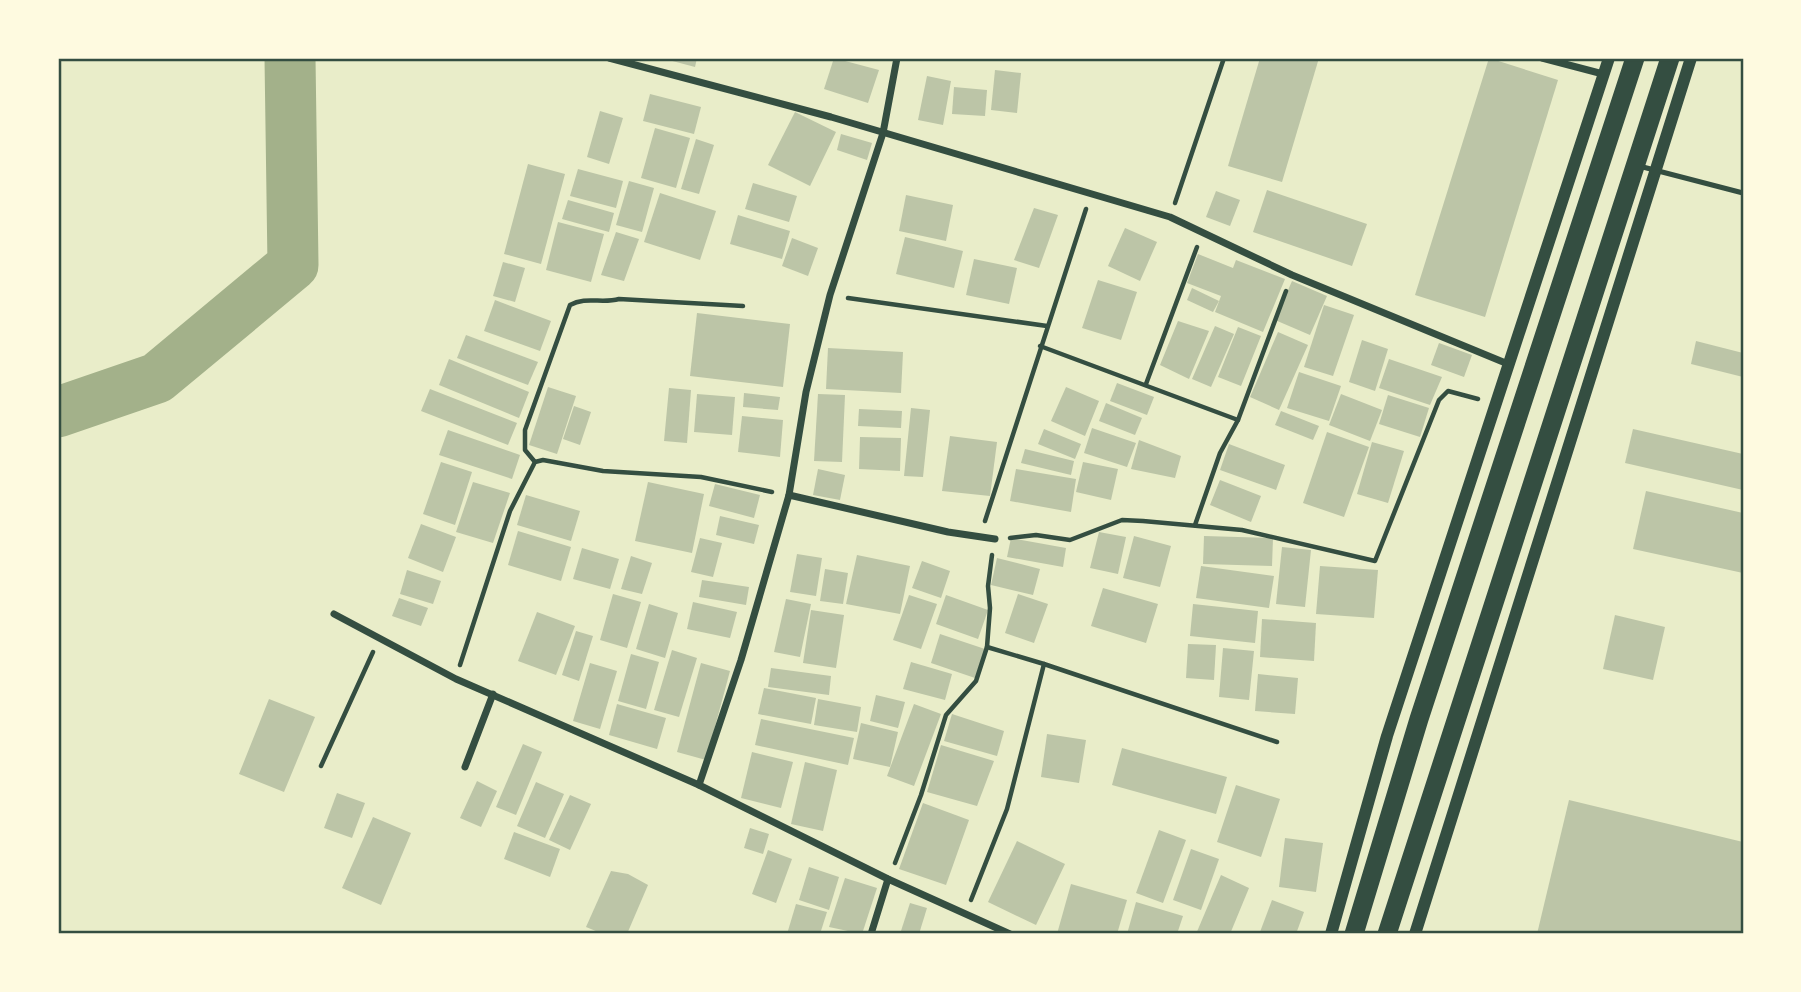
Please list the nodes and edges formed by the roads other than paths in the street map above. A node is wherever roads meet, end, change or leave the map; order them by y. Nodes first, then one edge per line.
1 (609, 58) edge
2 (897, 58) edge
3 (1542, 58) edge
4 (1609, 58) edge
5 (1634, 58) edge
6 (1670, 58) edge
7 (1691, 58) edge
8 (1603, 74) junction
9 (883, 132) junction
10 (1633, 165) junction
11 (1656, 170) junction
12 (1743, 193) edge
13 (1508, 364) junction
14 (789, 495) junction
15 (995, 539) road end
16 (334, 614) dead end
17 (493, 694) junction
18 (465, 767) dead end
19 (699, 785) junction
20 (888, 879) junction
21 (871, 934) edge
22 (1010, 934) edge
23 (1331, 934) edge
24 (1354, 934) edge
25 (1387, 934) edge
26 (1415, 934) edge

1 - 9 street
2 - 9 street
3 - 8 street
4 - 8 street
5 - 24 highway
6 - 10 highway
7 - 11 street
8 - 13 street
9 - 13 street
9 - 14 street
10 - 11 lane
10 - 25 highway
11 - 12 lane
11 - 26 street
13 - 23 street
14 - 15 street
14 - 19 street
16 - 17 street
17 - 18 street
17 - 19 street
19 - 20 street
20 - 21 street
20 - 22 street

